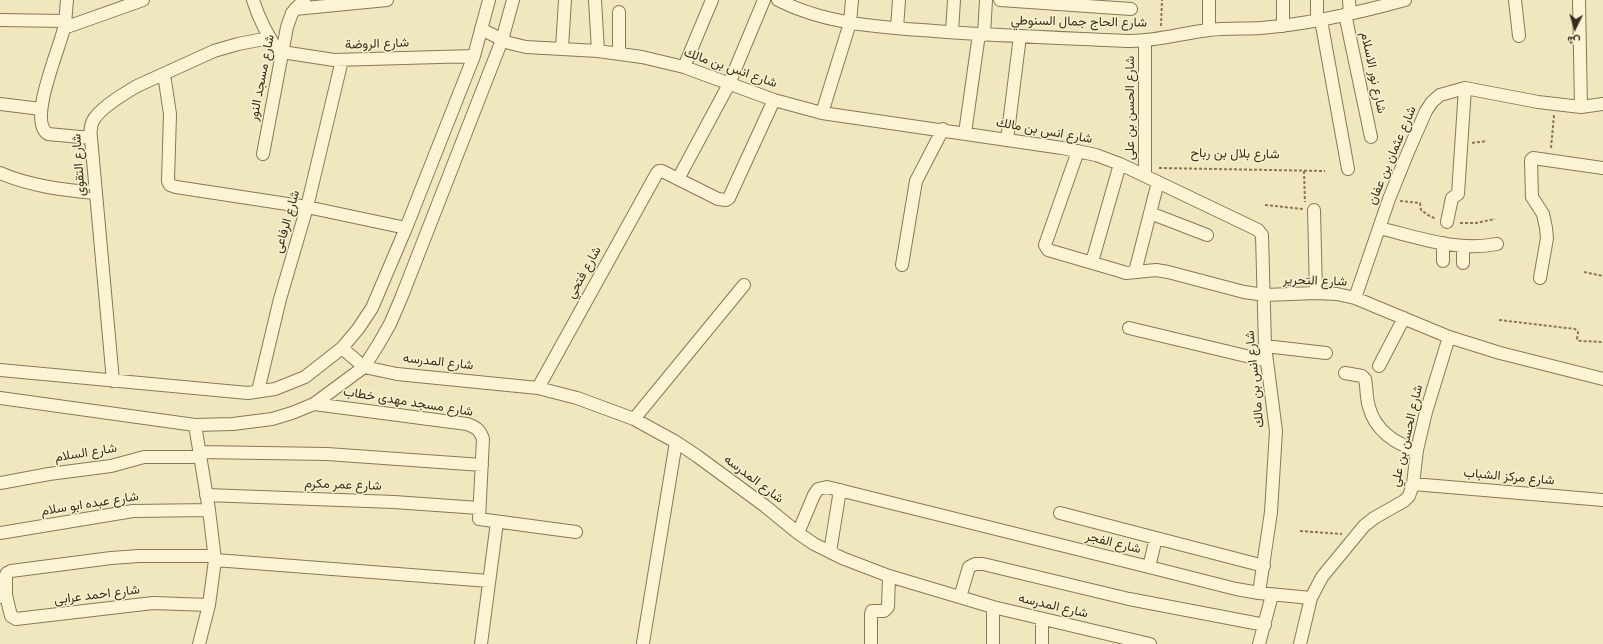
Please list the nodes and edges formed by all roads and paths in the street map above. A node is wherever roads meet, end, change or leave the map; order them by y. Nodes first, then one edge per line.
1 (68, 0) edge
2 (143, 0) edge
3 (253, 0) edge
4 (387, 0) edge
5 (489, 0) edge
6 (514, 0) edge
7 (565, 0) edge
8 (594, 0) edge
9 (712, 0) edge
10 (764, 0) edge
11 (778, 0) edge
12 (852, 0) edge
13 (899, 0) edge
14 (954, 0) edge
15 (986, 0) edge
16 (1000, 0) edge
17 (1162, 0) edge
18 (1209, 0) edge
19 (1283, 0) edge
20 (1317, 0) edge
21 (1349, 0) edge
22 (1405, 0) edge
23 (1515, 0) edge
24 (1579, 0) edge
25 (1391, 2) edge
26 (300, 4) edge
27 (1131, 9) dead end
28 (619, 12) dead end
29 (1347, 14) junction
30 (0, 20) edge
31 (1319, 20) junction
32 (850, 23) junction
33 (65, 24) junction
34 (1283, 26) junction
35 (897, 28) junction
36 (481, 29) junction
37 (1209, 30) junction
38 (952, 32) junction
39 (981, 34) junction
40 (1020, 36) junction
41 (1519, 36) dead end
42 (269, 38) junction
43 (1160, 38) junction
44 (502, 40) junction
45 (1145, 41) junction
46 (562, 48) junction
47 (598, 50) junction
48 (620, 53) junction
49 (281, 54) junction
50 (474, 56) junction
51 (342, 60) junction
52 (684, 67) junction
53 (164, 74) junction
54 (729, 84) junction
55 (1465, 88) junction
56 (774, 100) junction
57 (0, 104) edge
58 (1555, 104) junction
59 (1603, 104) edge
60 (1581, 107) junction
61 (41, 109) junction
62 (822, 113) junction
63 (942, 129) junction
64 (965, 133) junction
65 (1372, 137) dead end
66 (91, 138) junction
67 (1008, 140) junction
68 (1078, 151) junction
69 (263, 154) dead end
70 (1550, 160) junction
71 (1120, 164) junction
72 (1603, 168) edge
73 (1348, 169) dead end
74 (1304, 171) junction
75 (1325, 171) dead end
76 (1145, 172) junction
77 (0, 173) edge
78 (678, 179) junction
79 (1158, 182) junction
80 (96, 193) junction
81 (1265, 205) dead end
82 (307, 207) junction
83 (1314, 210) dead end
84 (1150, 213) junction
85 (1448, 222) dead end
86 (406, 228) junction
87 (1379, 228) junction
88 (1207, 235) dead end
89 (1443, 243) junction
90 (1497, 244) dead end
91 (1463, 246) junction
92 (1443, 261) dead end
93 (1092, 262) junction
94 (1463, 263) dead end
95 (902, 265) dead end
96 (1135, 272) junction
97 (1584, 272) dead end
98 (1603, 276) edge
99 (1540, 278) dead end
100 (744, 285) dead end
101 (1316, 293) junction
102 (1264, 294) junction
103 (1355, 298) junction
104 (1404, 318) junction
105 (1499, 320) dead end
106 (1129, 328) dead end
107 (1449, 337) junction
108 (1603, 342) edge
109 (1265, 346) junction
110 (342, 348) junction
111 (1326, 354) dead end
112 (1268, 361) junction
113 (1380, 366) dead end
114 (364, 367) junction
115 (0, 370) edge
116 (1345, 373) dead end
117 (1603, 379) edge
118 (113, 380) junction
119 (538, 388) junction
120 (258, 391) junction
121 (0, 398) edge
122 (314, 404) junction
123 (634, 419) junction
124 (195, 425) junction
125 (676, 442) junction
126 (1417, 450) junction
127 (200, 454) junction
128 (482, 465) junction
129 (0, 483) edge
130 (1413, 484) junction
131 (840, 490) junction
132 (206, 495) junction
133 (1603, 500) edge
134 (209, 510) junction
135 (479, 513) junction
136 (1060, 513) dead end
137 (497, 522) junction
138 (1300, 531) dead end
139 (576, 532) dead end
140 (0, 533) edge
141 (798, 533) junction
142 (1357, 536) junction
143 (1156, 538) junction
144 (830, 552) junction
145 (214, 558) junction
146 (1264, 566) junction
147 (1149, 567) junction
148 (889, 576) junction
149 (489, 581) junction
150 (1259, 593) junction
151 (1272, 595) junction
152 (3, 596) edge
153 (960, 597) junction
154 (1311, 598) junction
155 (209, 605) junction
156 (993, 607) junction
157 (1042, 619) junction
158 (1265, 625) junction
159 (1099, 638) edge
160 (643, 643) edge
161 (199, 644) edge
162 (481, 644) edge
163 (871, 644) edge
164 (993, 644) edge
165 (1042, 644) edge
166 (1150, 644) edge
167 (1260, 644) edge
168 (1300, 644) edge

1 - 33 street
2 - 33 street
3 - 42 street
4 - 26 street, شارع مسجد النور
5 - 36 street
6 - 44 street
7 - 46 street
8 - 47 street
9 - 52 street
10 - 54 street
11 - 32 street, شارع الحاج جمال السنوطي
12 - 32 street
13 - 35 street
14 - 38 street
15 - 39 street
16 - 27 street
17 - 43 path
18 - 37 street
19 - 34 street
20 - 31 street
21 - 29 street, شارع نور الاسلام
22 - 25 street, شارع الحاج جمال السنوطي
23 - 41 street
24 - 60 street
25 - 29 street, شارع الحاج جمال السنوطي
26 - 49 street, شارع مسجد النور
28 - 48 street
29 - 31 street, شارع الحاج جمال السنوطي
29 - 65 street, شارع نور الاسلام
30 - 33 street
31 - 34 street, شارع الحاج جمال السنوطي
31 - 73 street
32 - 35 street, شارع الحاج جمال السنوطي
32 - 62 street
33 - 61 street
34 - 37 street, شارع الحاج جمال السنوطي
35 - 38 street, شارع الحاج جمال السنوطي
36 - 44 street, شارع انس بن مالك
36 - 50 street
37 - 43 street, شارع الحاج جمال السنوطي
38 - 39 street, شارع الحاج جمال السنوطي
39 - 40 street, شارع الحاج جمال السنوطي
39 - 64 street
40 - 45 street, شارع الحاج جمال السنوطي
40 - 67 street
42 - 49 street
42 - 53 street, شارع التقوي
43 - 45 street, شارع الحاج جمال السنوطي
44 - 46 street, شارع انس بن مالك
44 - 114 street
45 - 76 street, شارع الحسن بن على
46 - 47 street, شارع انس بن مالك
47 - 48 street, شارع انس بن مالك
48 - 52 street, شارع انس بن مالك
49 - 51 street, شارع الروضة
49 - 69 street, شارع مسجد النور
50 - 51 street, شارع الروضة
50 - 86 street
51 - 82 street, شارع الرفاعى
52 - 54 street, شارع انس بن مالك
53 - 66 street, شارع التقوي
53 - 82 street
54 - 56 street, شارع انس بن مالك
54 - 78 street
55 - 58 street, شارع عثمان بن عفان
55 - 85 street
55 - 87 street, شارع عثمان بن عفان
56 - 62 street, شارع انس بن مالك
56 - 78 street
57 - 61 street
58 - 60 street, شارع عثمان بن عفان
58 - 70 path
59 - 60 street, شارع عثمان بن عفان
61 - 66 street
62 - 63 street, شارع انس بن مالك
63 - 64 street, شارع انس بن مالك
63 - 95 street
64 - 67 street, شارع انس بن مالك
66 - 80 street, شارع التقوي
67 - 68 street, شارع انس بن مالك
68 - 71 street, شارع انس بن مالك
68 - 93 street, شارع التحرير
70 - 72 street
70 - 99 street
71 - 76 street, شارع انس بن مالك
71 - 93 street
74 - 75 path, شارع بلال بن رباح
74 - 76 path, شارع بلال بن رباح
74 - 81 path
76 - 79 street, شارع انس بن مالك
77 - 80 street
78 - 119 street, شارع فتحي
79 - 84 street
79 - 102 street, شارع انس بن مالك
80 - 118 street, شارع التقوي
82 - 86 street
82 - 120 street, شارع الرفاعى
83 - 101 street
84 - 88 street
84 - 96 street
86 - 110 street
87 - 89 street
87 - 103 street, شارع عثمان بن عفان
89 - 91 street
89 - 92 street
90 - 91 street
91 - 94 street
93 - 96 street, شارع التحرير
96 - 102 street, شارع التحرير
97 - 98 path
100 - 123 street
101 - 102 street, شارع التحرير
101 - 103 street, شارع التحرير
102 - 109 street, شارع انس بن مالك
103 - 104 street, شارع التحرير
104 - 107 street, شارع التحرير
104 - 113 street
105 - 108 path
106 - 112 street
107 - 117 street, شارع التحرير
107 - 126 street, شارع الحسن بن علي
109 - 111 street
109 - 112 street, شارع انس بن مالك
110 - 114 street, شارع المدرسه
110 - 120 street
112 - 146 street, شارع انس بن مالك
114 - 119 street, شارع المدرسه
114 - 122 street
115 - 118 street
116 - 126 street
118 - 120 street
119 - 123 street, شارع المدرسه
121 - 124 street
122 - 124 street
122 - 128 street, شارع مسجد مهدى خطاب
123 - 125 street, شارع المدرسه
124 - 127 street
125 - 141 street, شارع المدرسه
125 - 160 street
126 - 130 street, شارع الحسن بن علي
127 - 128 street, شارع السلام
127 - 129 street, شارع السلام
127 - 132 street
128 - 135 street, شارع مسجد مهدى خطاب
130 - 133 street, شارع مركز الشباب
130 - 142 street, شارع الحسن بن علي
131 - 141 street, شارع الفجر
131 - 144 street
131 - 147 street, شارع الفجر
132 - 134 street
132 - 135 street, شارع عمر مكرم
134 - 140 street, شارع عبده ابو سلام
134 - 145 street
135 - 137 street, شارع عمر مكرم
136 - 143 street
137 - 139 street, شارع عمر مكرم
137 - 149 street
138 - 142 path
141 - 144 street, شارع المدرسه
142 - 154 street, شارع الحسن بن علي
143 - 146 street, شارع الفجر
143 - 147 street, شارع الفجر
144 - 148 street, شارع المدرسه
145 - 149 street, شارع احمد عرابى
145 - 152 street, شارع احمد عرابى
145 - 155 street
146 - 150 street, شارع انس بن مالك
147 - 150 street
148 - 153 street, شارع المدرسه
148 - 163 street
149 - 162 street
150 - 151 street
151 - 154 street
151 - 158 street
152 - 155 street, شارع احمد عرابى
153 - 156 street, شارع المدرسه
153 - 158 street
154 - 168 street, شارع الحسن بن علي
155 - 161 street
156 - 157 street, شارع المدرسه
156 - 164 street
157 - 159 street, شارع المدرسه
157 - 165 street
158 - 167 street
159 - 166 street, شارع المدرسه

